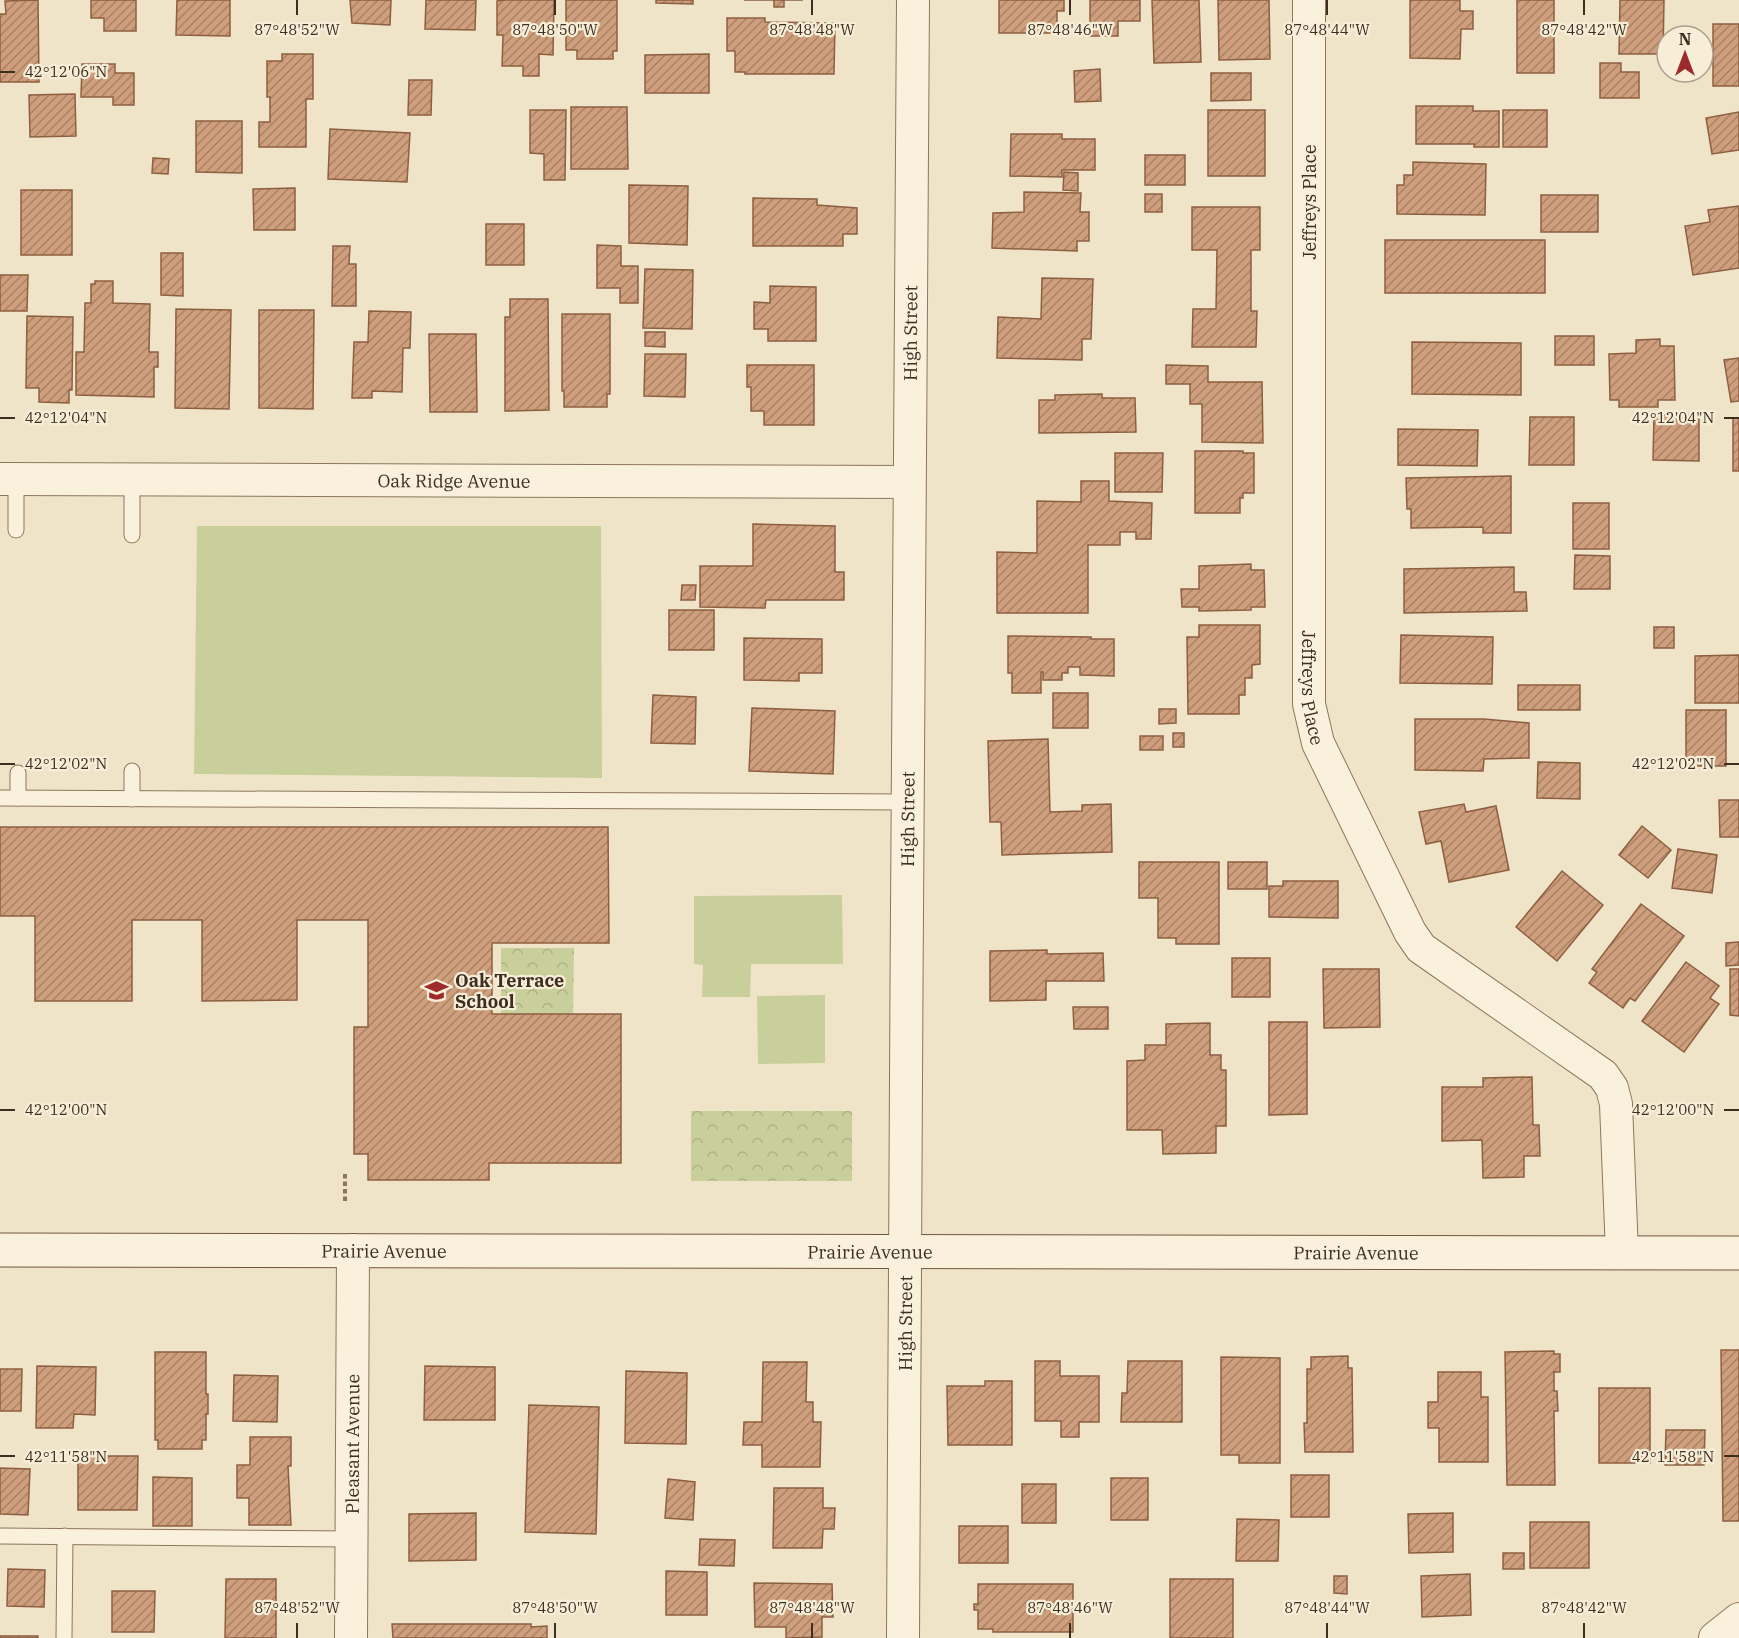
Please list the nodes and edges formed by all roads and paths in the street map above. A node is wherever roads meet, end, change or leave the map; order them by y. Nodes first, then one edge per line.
1 (913, 0) edge
2 (1309, 0) edge
3 (8, 479) edge
4 (132, 480) junction
5 (908, 482) junction
6 (16, 530) dead end
7 (132, 535) dead end
8 (132, 771) dead end
9 (18, 773) dead end
10 (0, 798) edge
11 (18, 798) junction
12 (132, 799) junction
13 (907, 802) junction
14 (345, 1174) dead end
15 (345, 1202) dead end
16 (0, 1250) edge
17 (353, 1250) junction
18 (906, 1251) junction
19 (1622, 1253) junction
20 (1739, 1253) edge
21 (0, 1536) edge
22 (65, 1536) junction
23 (351, 1539) junction
24 (1739, 1619) edge
25 (64, 1638) edge
26 (351, 1638) edge
27 (903, 1638) edge
28 (1715, 1638) edge

1 - 5 street, High Street
2 - 19 street, Jeffreys Place
3 - 4 street, Oak Ridge Avenue
3 - 6 lane
4 - 5 street, Oak Ridge Avenue
4 - 7 lane
5 - 13 street, High Street
8 - 12 lane
9 - 11 lane
10 - 11 lane
11 - 12 lane
12 - 13 lane
13 - 18 street, High Street
14 - 15 path
16 - 17 main road, Prairie Avenue
17 - 18 main road, Prairie Avenue
17 - 23 street, Pleasant Avenue
18 - 19 main road, Prairie Avenue
18 - 27 street, High Street
19 - 20 main road, Prairie Avenue
21 - 22 lane
22 - 23 lane
22 - 25 lane
23 - 26 street, Pleasant Avenue
24 - 28 street

